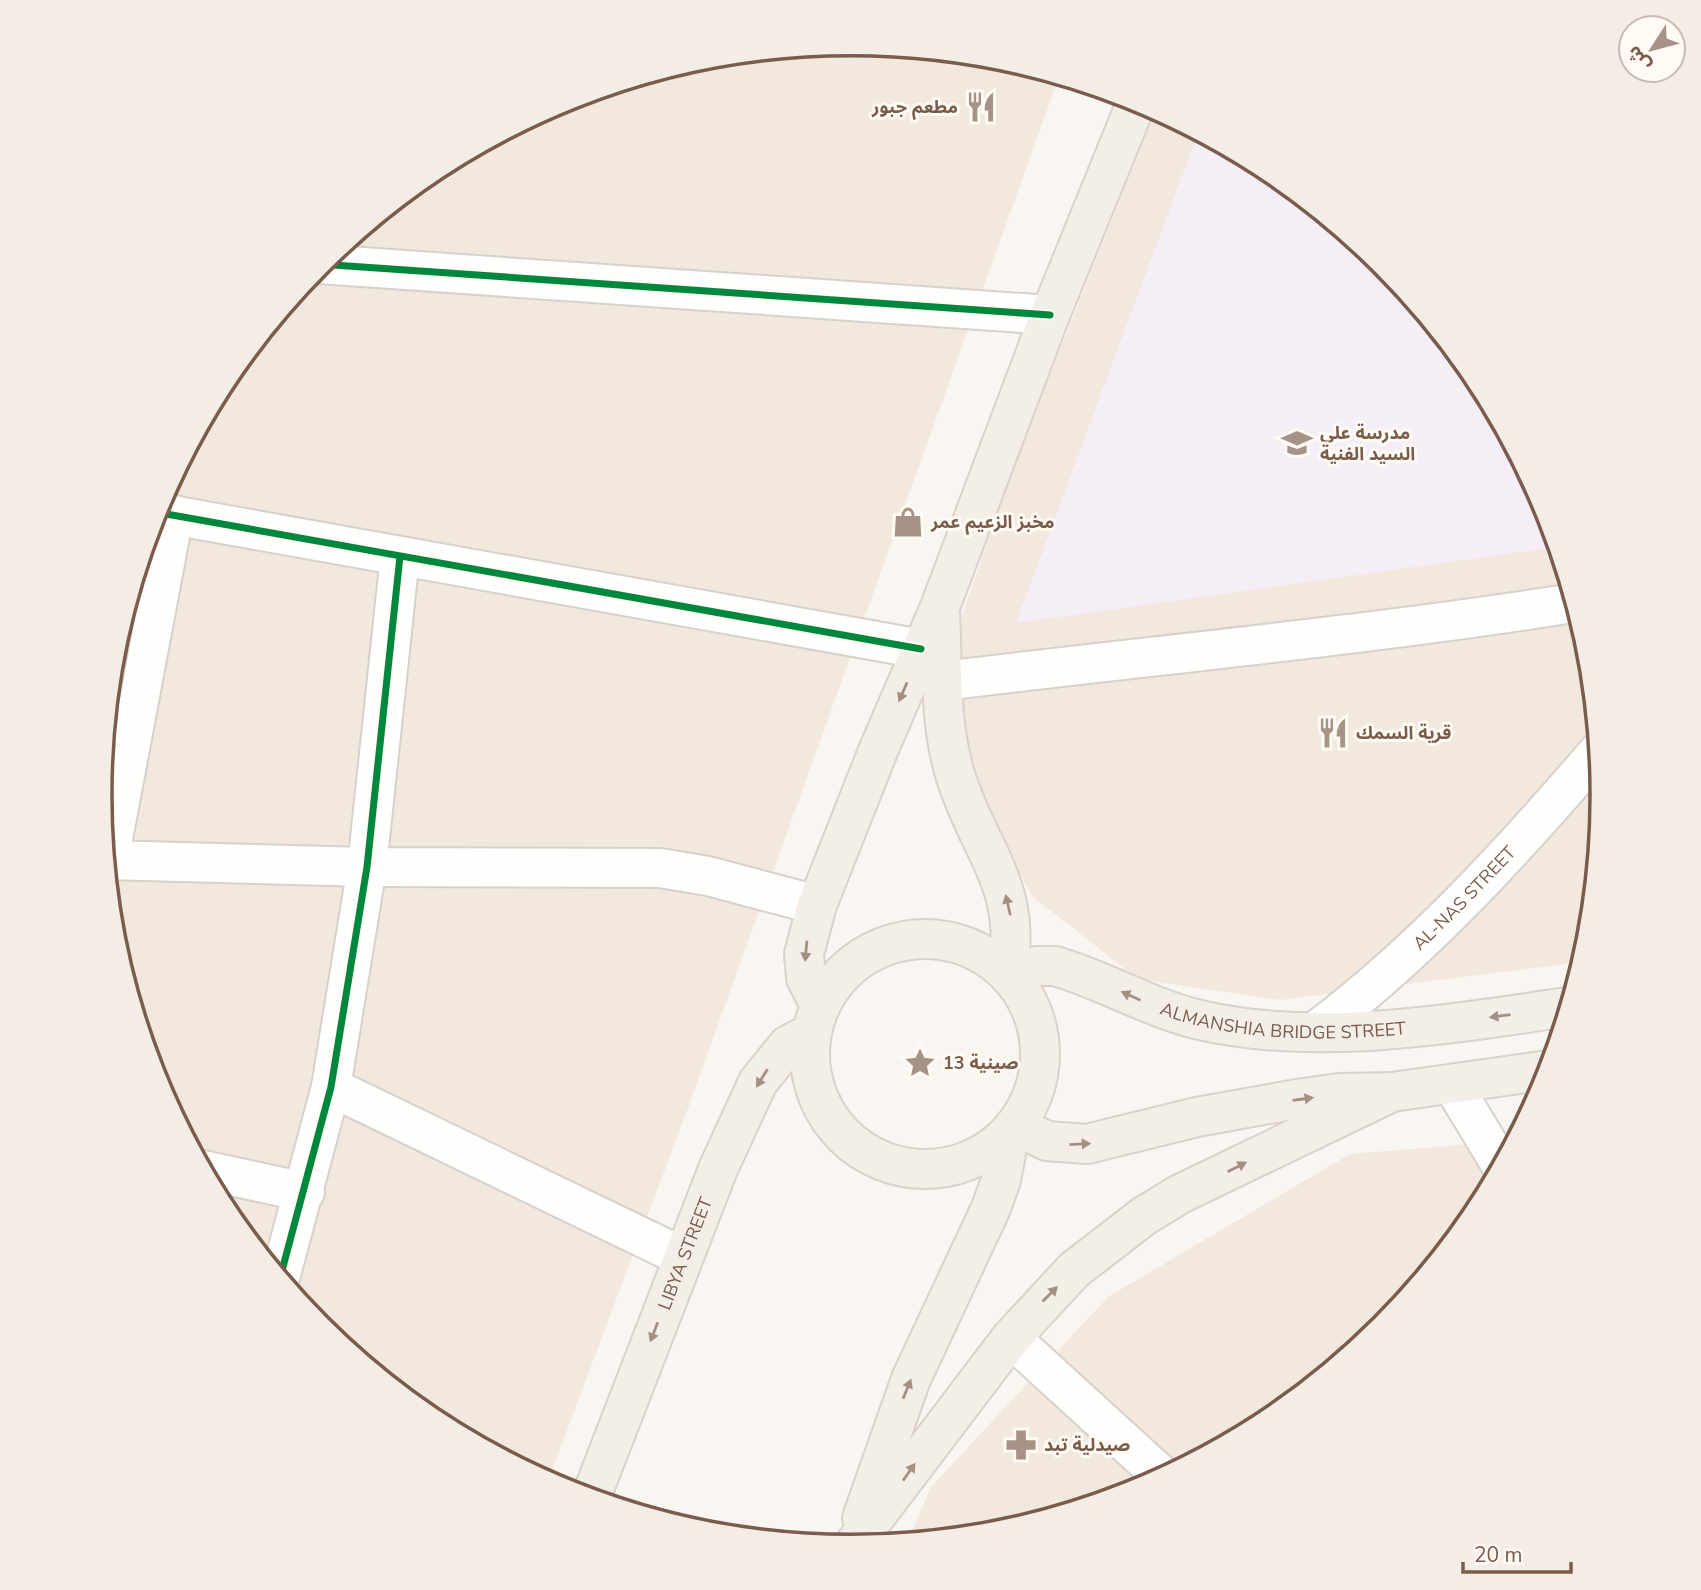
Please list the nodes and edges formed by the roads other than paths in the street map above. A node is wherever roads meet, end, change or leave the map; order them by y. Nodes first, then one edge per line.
1 (1133, 112) edge
2 (335, 265) edge
3 (1050, 315) junction
4 (167, 514) edge
5 (163, 525) edge
6 (400, 556) junction
7 (1564, 604) edge
8 (940, 607) junction
9 (921, 649) junction
10 (943, 681) junction
11 (1589, 762) edge
12 (112, 828) edge
13 (115, 860) edge
14 (367, 867) junction
15 (817, 905) junction
16 (1008, 973) junction
17 (1557, 1008) edge
18 (816, 1019) junction
19 (1317, 1030) junction
20 (1535, 1072) edge
21 (1452, 1084) junction
22 (331, 1087) junction
23 (1392, 1092) junction
24 (1013, 1129) junction
25 (1495, 1156) edge
26 (216, 1173) edge
27 (305, 1192) junction
28 (683, 1257) junction
29 (283, 1268) edge
30 (1011, 1338) junction
31 (1153, 1469) edge
32 (594, 1488) edge
33 (863, 1533) edge
34 (857, 1534) edge

1 - 3 main road
2 - 3 street
3 - 8 main road
4 - 6 street
5 - 12 street
6 - 9 street
6 - 14 street
7 - 10 street
8 - 9 main road
8 - 10 main road
9 -> 15 main road
16 -> 10 main road
11 - 19 street, AL-NAS STREET
13 - 14 street
14 - 15 street
14 - 22 street
15 -> 18 main road
16 - 18 main road
19 -> 16 main road, ALMANSHIA BRIDGE STREET
16 - 24 main road
17 -> 19 main road, ALMANSHIA BRIDGE STREET
18 - 24 main road
18 -> 28 main road, LIBYA STREET
20 - 21 main road
21 - 23 main road
21 - 25 street
22 - 27 street
22 - 28 street
24 -> 23 main road
30 -> 23 main road
34 -> 24 main road
26 - 27 street
27 - 29 street
28 -> 32 main road, LIBYA STREET
30 - 31 street
33 -> 30 main road

